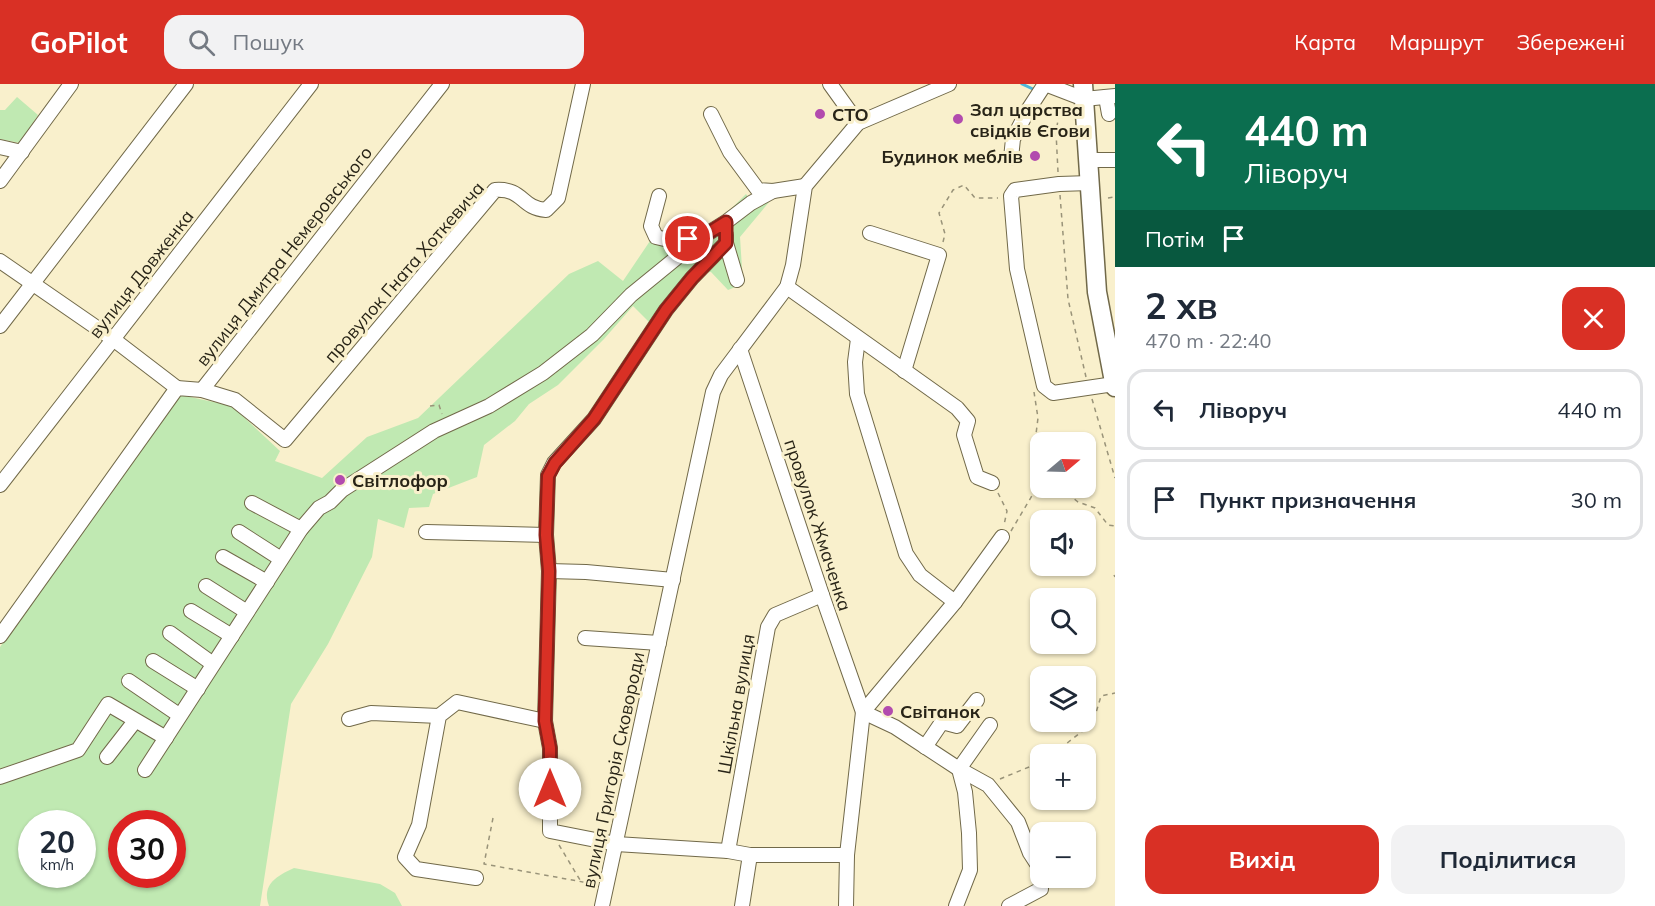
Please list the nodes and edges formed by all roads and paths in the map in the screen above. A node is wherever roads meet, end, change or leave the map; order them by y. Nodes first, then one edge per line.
1 (71, 84) edge
2 (186, 84) edge
3 (310, 84) edge
4 (442, 84) edge
5 (583, 84) edge
6 (830, 84) edge
7 (949, 84) edge
8 (1045, 84) edge
9 (1063, 91) junction
10 (1084, 91) edge
11 (1111, 97) edge
12 (711, 114) dead end
13 (1109, 114) dead end
14 (858, 123) junction
15 (0, 147) edge
16 (22, 152) junction
17 (1011, 158) dead end
18 (1088, 160) junction
19 (1115, 160) edge
20 (0, 182) edge
21 (1090, 183) junction
22 (1059, 184) junction
23 (805, 186) junction
24 (773, 191) junction
25 (659, 196) dead end
26 (1011, 196) junction
27 (1115, 197) edge
28 (1108, 198) dead end
29 (726, 222) junction
30 (870, 233) dead end
31 (702, 237) junction
32 (726, 243) junction
33 (939, 255) junction
34 (0, 261) edge
35 (737, 280) dead end
36 (31, 284) junction
37 (787, 287) junction
38 (0, 326) edge
39 (113, 339) junction
40 (858, 339) junction
41 (740, 349) junction
42 (904, 371) junction
43 (1114, 378) edge
44 (1089, 387) junction
45 (177, 388) junction
46 (202, 390) junction
47 (1034, 391) dead end
48 (430, 406) dead end
49 (450, 424) junction
50 (1036, 432) edge
51 (1115, 478) edge
52 (992, 483) dead end
53 (0, 485) edge
54 (1031, 498) edge
55 (1072, 498) edge
56 (252, 503) dead end
57 (1004, 504) dead end
58 (1115, 526) edge
59 (301, 529) junction
60 (239, 532) dead end
61 (426, 532) dead end
62 (546, 535) junction
63 (1002, 537) junction
64 (223, 557) dead end
65 (281, 559) junction
66 (549, 571) junction
67 (672, 580) junction
68 (267, 582) junction
69 (206, 586) dead end
70 (822, 595) junction
71 (955, 602) junction
72 (191, 611) dead end
73 (247, 612) junction
74 (170, 633) dead end
75 (0, 636) edge
76 (232, 636) junction
77 (585, 638) dead end
78 (659, 643) junction
79 (153, 661) dead end
80 (213, 664) junction
81 (129, 681) dead end
82 (198, 689) junction
83 (1115, 693) edge
84 (977, 700) dead end
85 (863, 712) junction
86 (179, 715) junction
87 (439, 716) junction
88 (349, 719) dead end
89 (135, 721) junction
90 (545, 721) junction
91 (990, 725) dead end
92 (166, 738) junction
93 (1066, 744) edge
94 (925, 747) junction
95 (107, 757) dead end
96 (1030, 767) edge
97 (959, 769) junction
98 (145, 770) dead end
99 (0, 777) edge
100 (988, 784) junction
101 (493, 818) dead end
102 (550, 831) junction
103 (615, 844) junction
104 (728, 852) junction
105 (750, 855) junction
106 (847, 855) junction
107 (476, 878) dead end
108 (580, 881) junction
109 (597, 885) dead end
110 (602, 906) edge
111 (742, 906) edge
112 (846, 906) edge
113 (956, 906) edge
114 (1009, 906) edge

1 - 16 street
2 - 36 street
3 - 39 street, вулиця Довженка
4 - 46 street, вулиця Дмитра Немеровського
5 - 46 street, провулок Гната Хоткевича
6 - 14 street
7 - 14 street
8 - 9 street
8 - 17 street
9 - 10 street
9 - 22 path
10 - 11 street
10 - 18 main road
11 - 13 street
12 - 24 street
14 - 23 street
15 - 16 street
16 - 20 street
18 - 19 street
18 - 21 main road
21 - 22 street
21 - 43 main road
22 - 26 street
22 - 44 path
23 - 24 street
23 - 37 street
24 - 29 street
25 - 31 street
26 - 33 path
26 - 44 street
27 - 28 path
29 - 31 street
29 - 32 street
30 - 33 street
31 - 49 street
32 - 35 street
32 - 62 street
33 - 42 street
34 - 36 street
36 - 38 street
36 - 39 street
37 - 40 street
37 - 41 street, вулиця Григорія Сковороди
39 - 45 street
39 - 53 street, вулиця Довженка
40 - 42 street
40 - 71 street
41 - 67 street, вулиця Григорія Сковороди
41 - 70 street, провулок Жмаченка
42 - 52 street
43 - 44 street
44 - 51 path
45 - 46 street, вулиця Дмитра Немеровського
45 - 75 street
47 - 50 path
48 - 49 path
49 - 59 street
54 - 63 path
55 - 58 path
56 - 59 street
57 - 63 path
59 - 65 street
60 - 65 street
61 - 62 street
62 - 66 street
63 - 71 street
64 - 68 street
65 - 68 street
66 - 67 street
66 - 90 street
67 - 78 street, вулиця Григорія Сковороди
68 - 73 street
69 - 73 street
70 - 85 street, провулок Жмаченка
70 - 104 street, Шкільна вулиця
71 - 85 street
72 - 76 street
73 - 76 street
74 - 80 street
76 - 80 street
77 - 78 street, вулиця Григорія Сковороди
78 - 103 street, вулиця Григорія Сковороди
79 - 82 street
80 - 82 street
81 - 86 street
82 - 86 street
83 - 93 path
84 - 94 street
85 - 94 street
85 - 106 street
86 - 92 street
87 - 88 street
87 - 90 street
87 - 107 street
89 - 92 street
89 - 95 street
89 - 99 street
90 - 102 street
91 - 97 street
92 - 98 street
94 - 97 street
96 - 100 path
97 - 100 street
97 - 113 street
100 - 114 street
101 - 108 path
102 - 103 street
102 - 108 path
103 - 104 street
103 - 110 street, вулиця Григорія Сковороди
104 - 105 street
105 - 106 street
105 - 111 street
106 - 112 street
108 - 109 path

